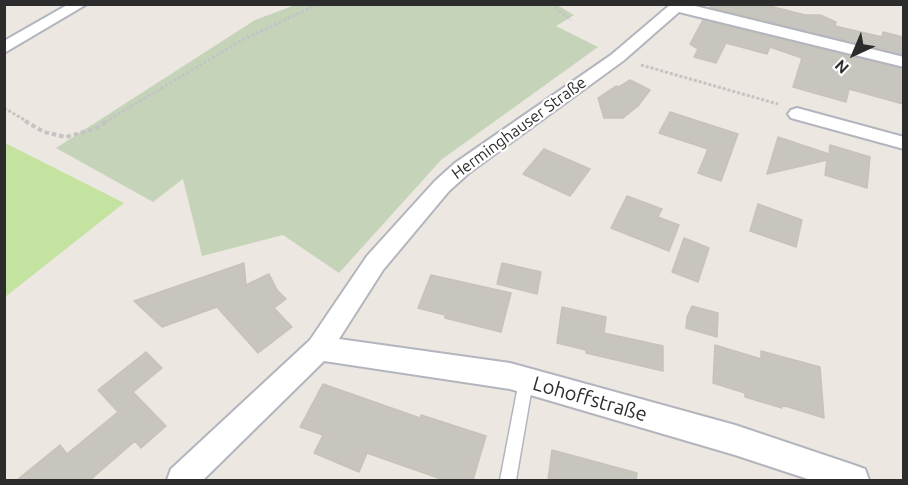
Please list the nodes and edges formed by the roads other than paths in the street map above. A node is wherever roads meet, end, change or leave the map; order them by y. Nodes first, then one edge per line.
1 (80, 4) edge
2 (679, 6) edge
3 (4, 48) edge
4 (903, 62) edge
5 (798, 114) road end
6 (903, 143) edge
7 (319, 348) junction
8 (526, 381) junction
9 (182, 480) edge
10 (508, 480) edge
11 (854, 480) edge

1 - 3 street
2 - 4 street
2 - 7 street, Herminghauser Straße
5 - 6 street
7 - 8 street, Lohoffstraße
7 - 9 street, Herminghauser Straße
8 - 10 lane
8 - 11 street, Lohoffstraße

